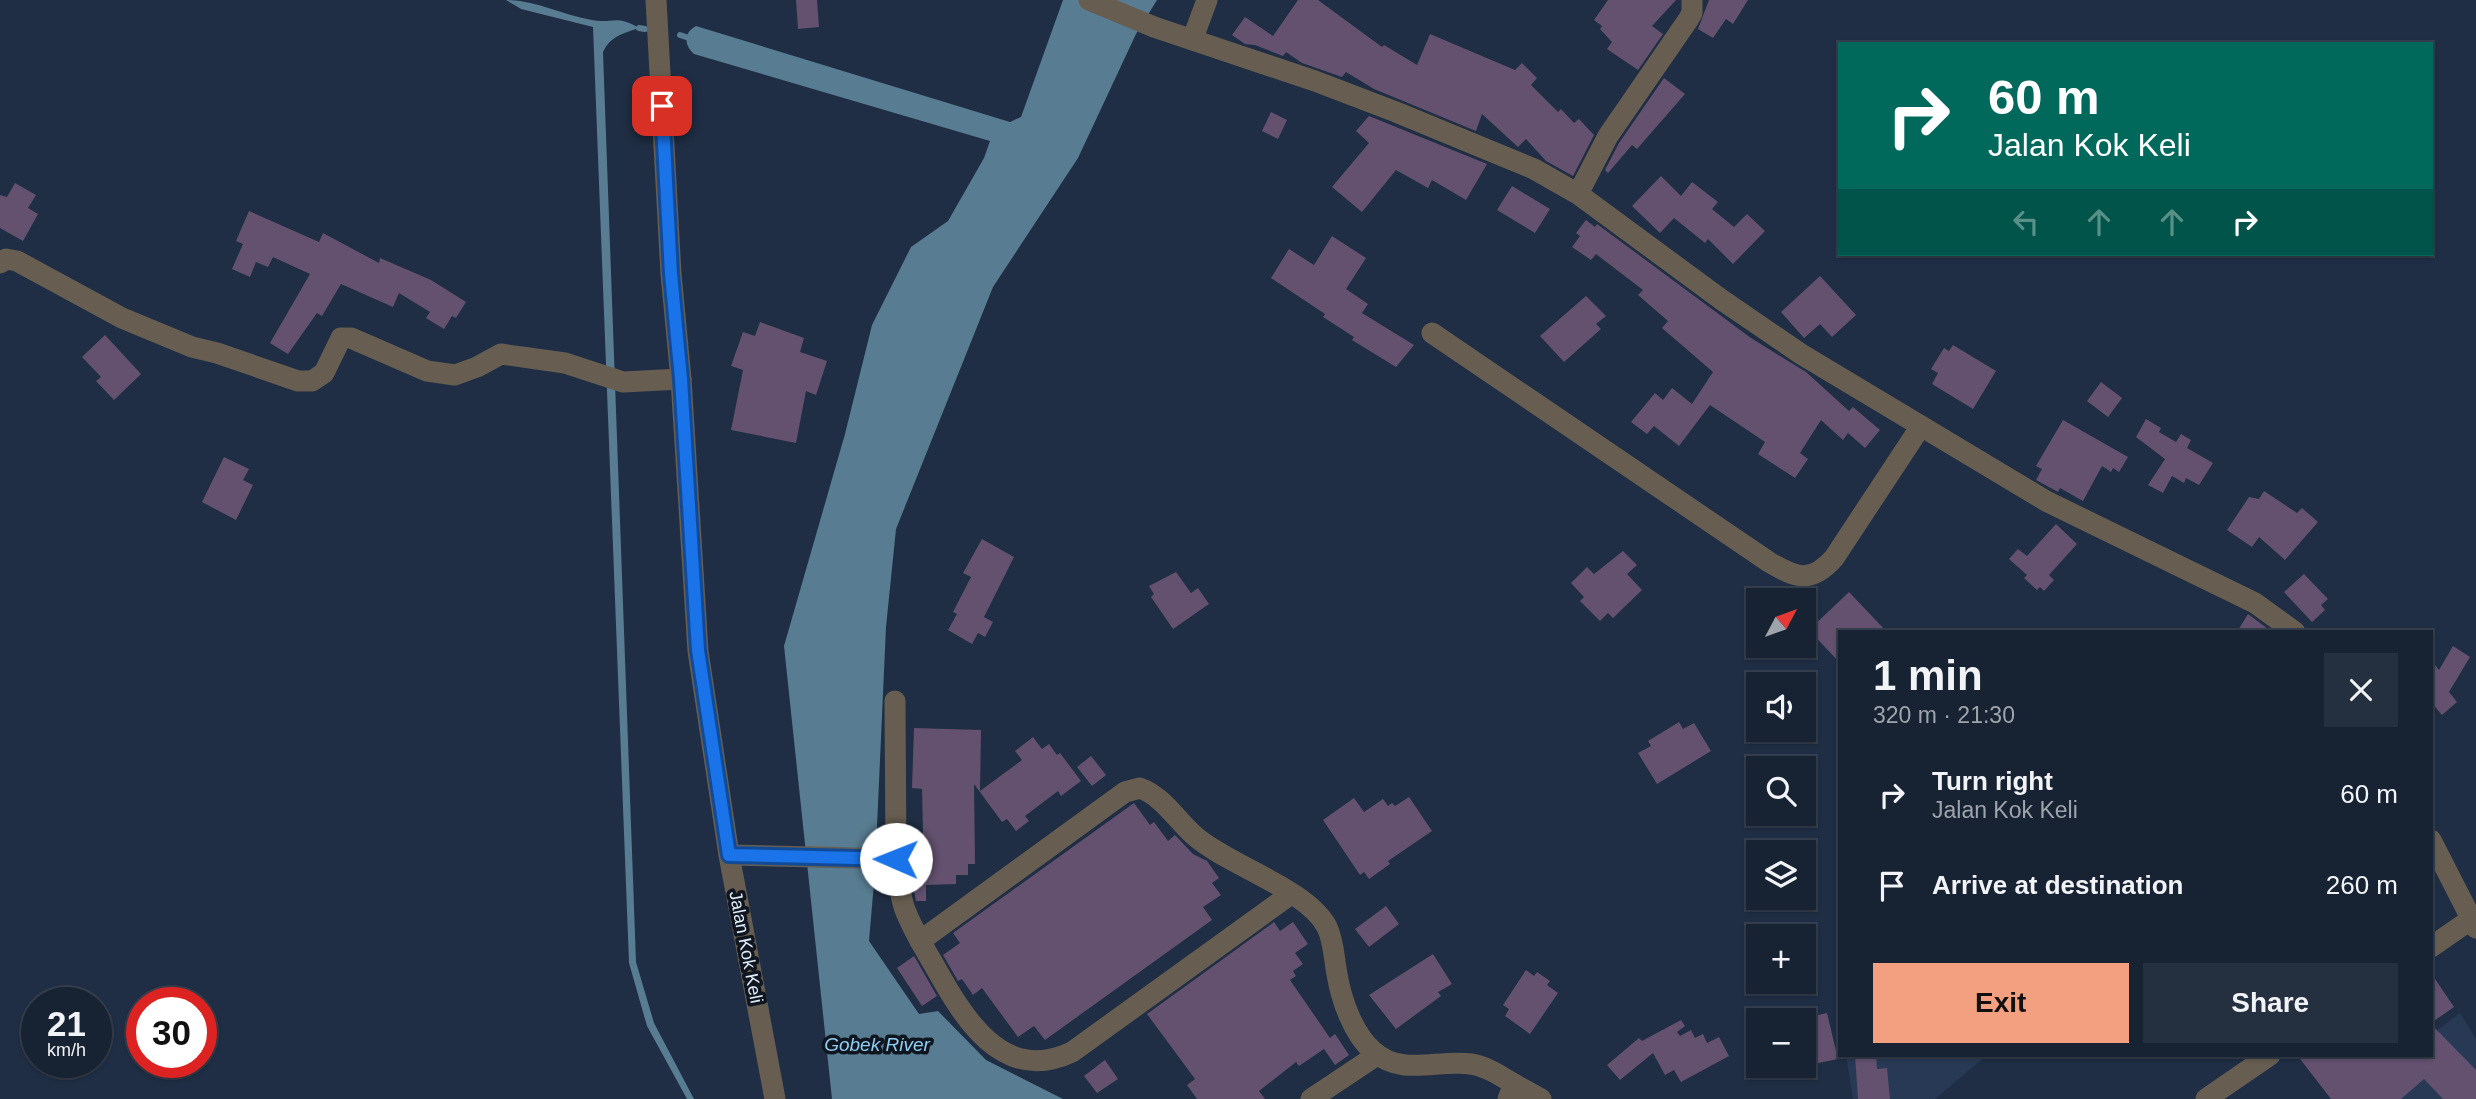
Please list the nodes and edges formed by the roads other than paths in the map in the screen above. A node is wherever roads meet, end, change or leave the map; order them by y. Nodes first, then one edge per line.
1 (656, 0) edge
2 (1089, 0) edge
3 (1207, 0) edge
4 (1692, 0) edge
5 (1193, 38) junction
6 (1578, 194) junction
7 (0, 263) edge
8 (1432, 333) dead end
9 (681, 379) junction
10 (1921, 426) junction
11 (2292, 630) edge
12 (895, 701) dead end
13 (2433, 844) edge
14 (729, 855) junction
15 (886, 859) junction
16 (1291, 894) junction
17 (2475, 921) edge
18 (920, 941) junction
19 (2433, 946) edge
20 (1377, 1055) junction
21 (2267, 1057) edge
22 (1511, 1091) edge
23 (775, 1099) edge
24 (1311, 1099) edge
25 (1541, 1099) edge
26 (2206, 1099) edge

1 - 9 street, Jalan Kok Keli
2 - 5 street
3 - 5 street
4 - 6 street
5 - 6 street
6 - 10 street
7 - 9 street
8 - 10 street
9 - 14 street, Jalan Kok Keli
10 - 11 street
12 - 15 street
13 - 17 street
14 - 15 street
14 - 23 street, Jalan Kok Keli
15 - 18 street
16 - 18 street
16 - 18 street
16 - 20 street
17 - 19 street
20 - 22 street
20 - 24 street
21 - 26 street
22 - 25 street

